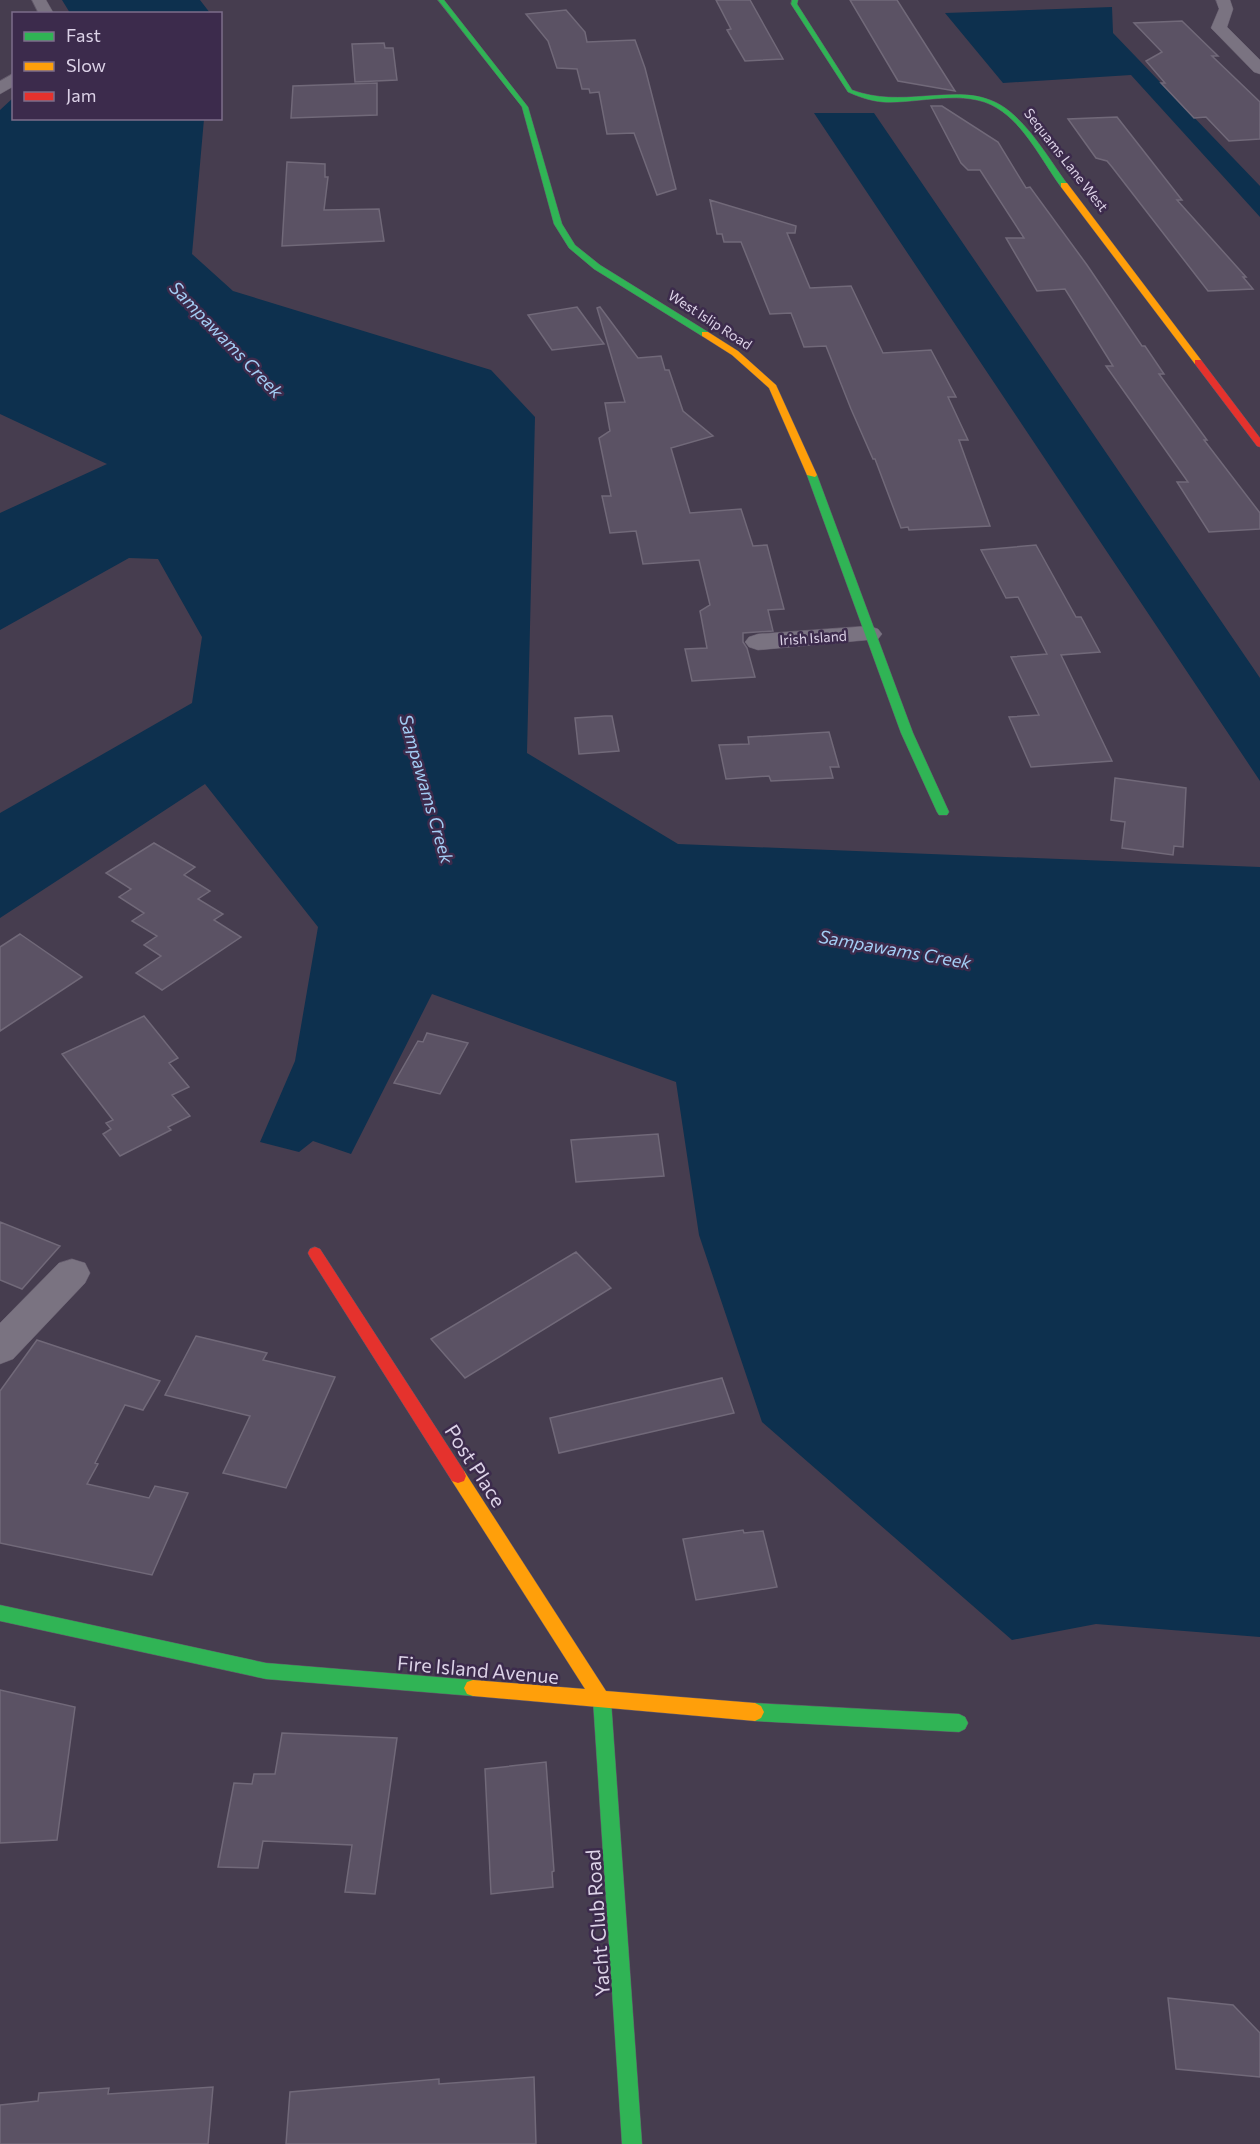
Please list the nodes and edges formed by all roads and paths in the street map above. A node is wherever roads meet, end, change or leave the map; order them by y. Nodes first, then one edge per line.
1 (441, 0) edge
2 (795, 0) edge
3 (1223, 0) edge
4 (1260, 69) edge
5 (12, 80) edge
6 (0, 89) edge
7 (1260, 444) edge
8 (869, 634) junction
9 (758, 642) dead end
10 (943, 812) dead end
11 (315, 1253) dead end
12 (72, 1273) dead end
13 (0, 1348) edge
14 (0, 1612) edge
15 (602, 1700) junction
16 (959, 1723) dead end
17 (632, 2144) edge

1 - 8 street, West Islip Road
2 - 7 street, Sequams Lane West
3 - 4 street
5 - 6 street
8 - 9 street, Irish Island
8 - 10 street, West Islip Road
11 - 15 street, Post Place
12 - 13 street
14 - 15 street, Fire Island Avenue
15 - 16 street, Fire Island Avenue
15 - 17 street, Yacht Club Road

